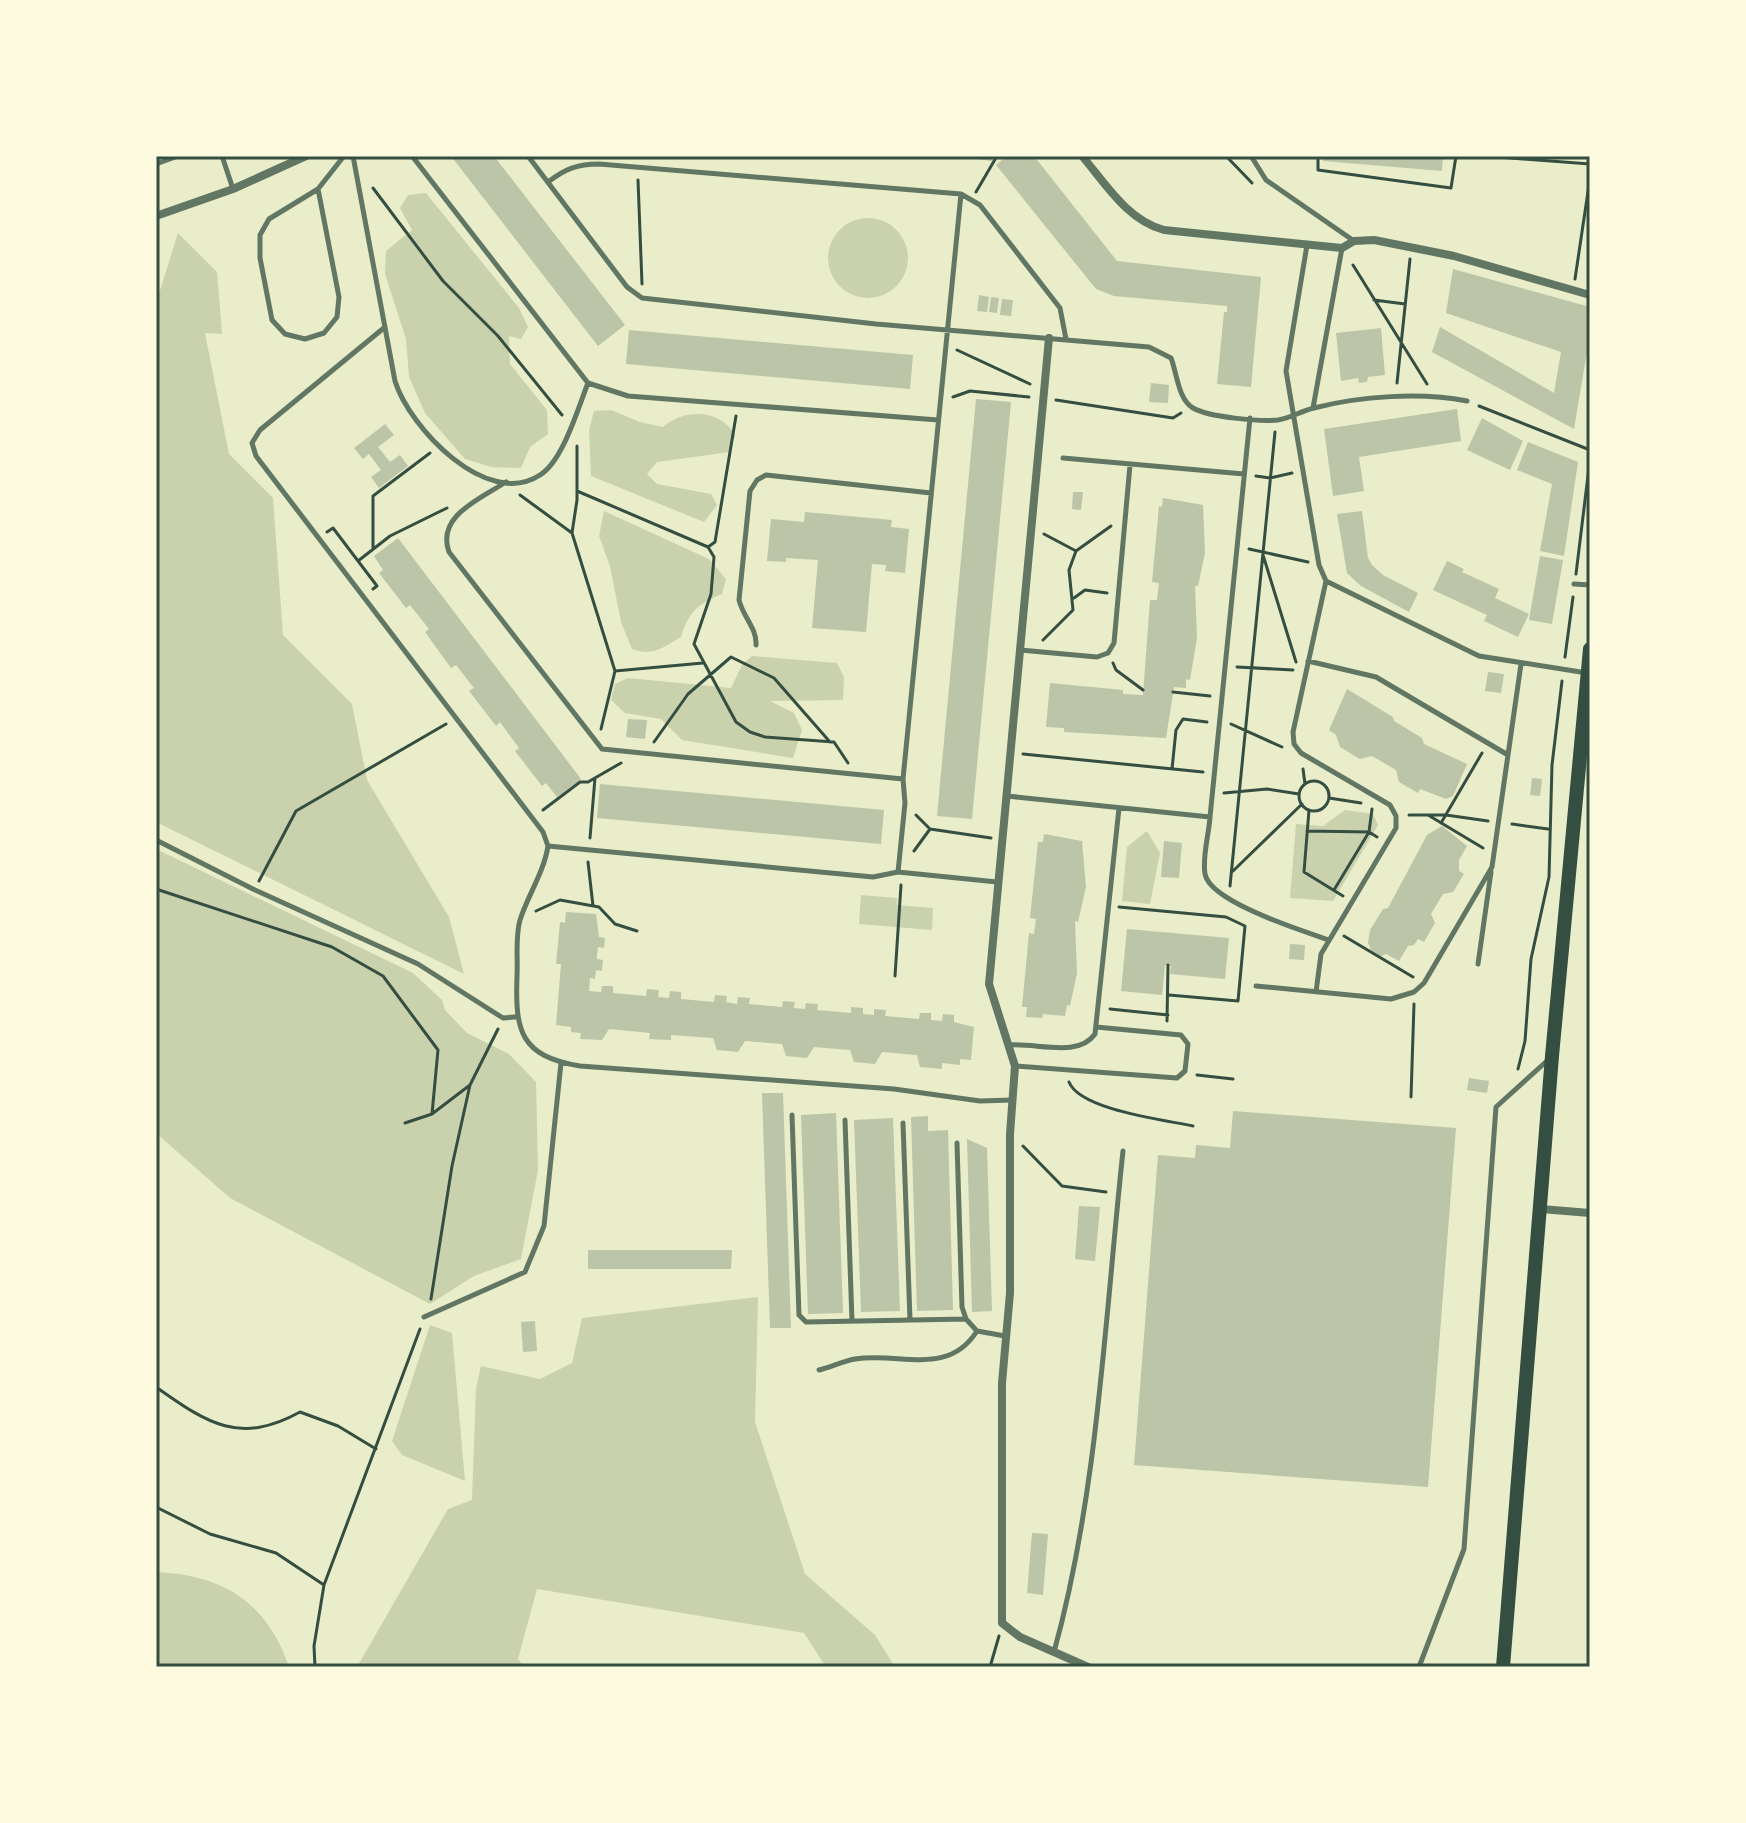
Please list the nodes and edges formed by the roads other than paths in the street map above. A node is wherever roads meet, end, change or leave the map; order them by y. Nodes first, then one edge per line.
1 (178, 156) edge
2 (222, 156) edge
3 (306, 156) edge
4 (344, 156) edge
5 (353, 156) edge
6 (412, 156) edge
7 (528, 156) edge
8 (1082, 156) edge
9 (1251, 156) edge
10 (156, 164) edge
11 (548, 182) junction
12 (233, 189) junction
13 (318, 189) junction
14 (961, 194) junction
15 (156, 216) edge
16 (1354, 241) junction
17 (1307, 245) junction
18 (1342, 248) junction
19 (1590, 295) edge
20 (385, 327) junction
21 (947, 331) junction
22 (1049, 338) junction
23 (1066, 339) junction
24 (588, 383) junction
25 (1467, 401) road end
26 (1313, 408) junction
27 (1294, 416) junction
28 (1250, 418) junction
29 (938, 420) junction
30 (1063, 458) dead end
31 (1130, 465) junction
32 (1244, 474) junction
33 (506, 482) junction
34 (931, 493) junction
35 (1326, 581) junction
36 (1574, 584) road end
37 (1590, 585) edge
38 (756, 645) dead end
39 (1590, 649) edge
40 (1020, 650) junction
41 (1308, 661) junction
42 (1521, 664) junction
43 (1588, 673) junction
44 (1508, 755) junction
45 (903, 779) junction
46 (1006, 796) junction
47 (1119, 808) junction
48 (1210, 817) junction
49 (156, 840) edge
50 (548, 846) junction
51 (1492, 867) junction
52 (898, 872) junction
53 (998, 882) junction
54 (1329, 940) junction
55 (1478, 964) dead end
56 (1256, 986) dead end
57 (1316, 992) junction
58 (515, 1017) junction
59 (1096, 1027) junction
60 (1010, 1045) junction
61 (1552, 1056) junction
62 (561, 1063) junction
63 (1015, 1066) junction
64 (1012, 1100) junction
65 (792, 1115) dead end
66 (845, 1120) dead end
67 (903, 1123) dead end
68 (957, 1143) dead end
69 (1123, 1151) dead end
70 (1541, 1209) junction
71 (1590, 1213) edge
72 (424, 1317) road end
73 (966, 1319) junction
74 (910, 1320) junction
75 (852, 1321) junction
76 (977, 1331) junction
77 (1006, 1336) junction
78 (819, 1370) dead end
79 (1054, 1653) junction
80 (1088, 1667) edge
81 (1419, 1667) edge
82 (1503, 1667) edge

1 - 10 lane
2 - 12 lane
3 - 12 street
4 - 13 lane
5 - 20 lane
6 - 24 lane
7 - 11 lane
8 - 17 street
9 - 16 lane
11 - 14 lane
11 - 21 lane
12 - 15 street
13 - 13 lane
14 - 21 lane
14 - 23 lane
16 - 18 street
16 - 19 street
17 - 18 street
17 - 27 lane
18 - 26 lane
20 - 33 lane
20 - 50 lane
21 - 22 lane
21 - 29 lane
22 - 23 lane
22 - 40 street
23 - 28 lane
24 - 29 lane
24 - 33 lane
25 - 26 lane
26 - 27 lane
27 - 28 lane
27 - 35 lane
28 - 32 lane
29 - 34 lane
30 - 31 lane
31 - 32 lane
31 - 40 lane
32 - 48 lane
33 - 45 lane
34 - 38 lane
34 - 45 lane
35 - 41 lane
35 - 42 lane
36 - 37 lane
39 - 43 main road
40 - 46 street
41 - 44 lane
41 - 54 lane
42 - 43 lane
42 - 44 lane
43 - 61 main road
44 - 51 lane
45 - 52 lane
46 - 47 lane
46 - 53 street
47 - 48 lane
47 - 59 lane
48 - 54 lane
49 - 58 lane
50 - 52 lane
50 - 58 lane
51 - 55 lane
51 - 57 lane
52 - 53 lane
53 - 60 street
54 - 57 lane
56 - 57 lane
58 - 62 lane
59 - 60 lane
59 - 63 lane
60 - 63 street
61 - 70 main road
61 - 81 lane
62 - 64 lane
62 - 72 lane
63 - 64 street
64 - 77 street
65 - 75 lane
66 - 75 lane
67 - 74 lane
68 - 73 lane
69 - 79 lane
70 - 71 street
70 - 82 main road
73 - 74 lane
73 - 76 lane
74 - 75 lane
76 - 77 lane
76 - 78 lane
77 - 79 street
79 - 80 street

